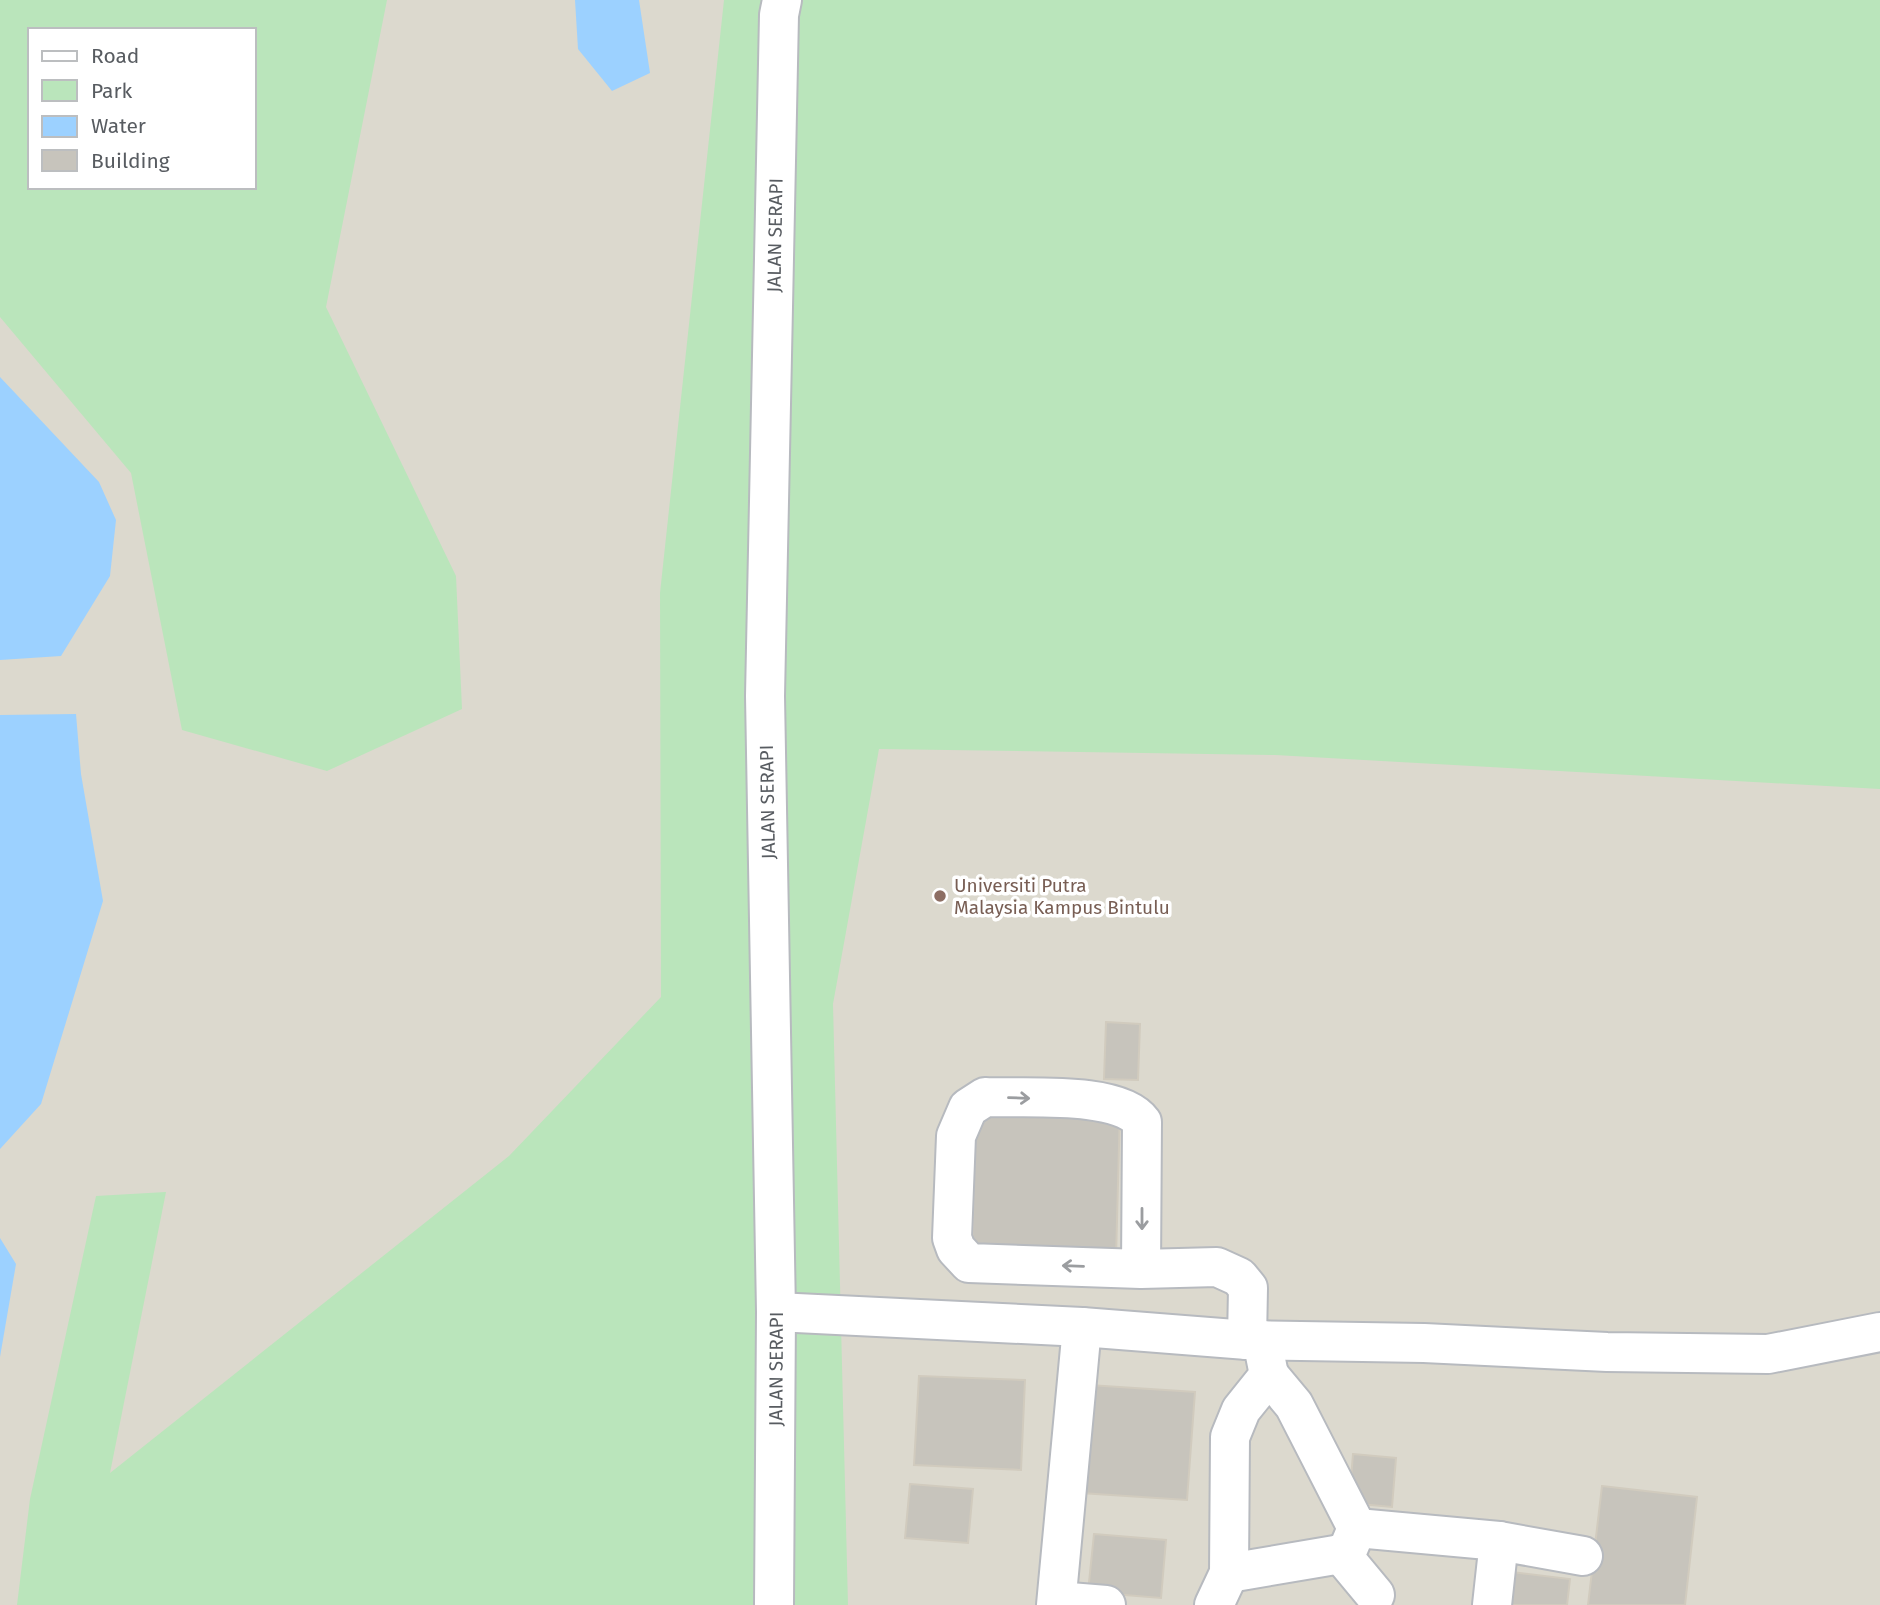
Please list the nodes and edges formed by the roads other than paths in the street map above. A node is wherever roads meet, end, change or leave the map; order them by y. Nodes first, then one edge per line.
1 (782, 0) edge
2 (1141, 1269) junction
3 (776, 1312) junction
4 (1082, 1327) junction
5 (1880, 1332) edge
6 (1259, 1352) junction
7 (1349, 1541) junction
8 (1499, 1541) junction
9 (1583, 1556) dead end
10 (1221, 1589) edge
11 (1375, 1595) dead end
12 (1057, 1603) edge
13 (774, 1605) edge
14 (1106, 1605) edge
15 (1492, 1605) edge

1 - 3 street, JALAN SERAPI
2 -> 2 street
2 - 6 street
3 - 4 street
3 - 13 street, JALAN SERAPI
4 - 6 street
4 - 12 street
5 - 6 street
6 - 7 street
6 - 10 street
7 - 8 street
7 - 10 street
7 - 11 street
8 - 9 street
8 - 15 street
12 - 14 street

